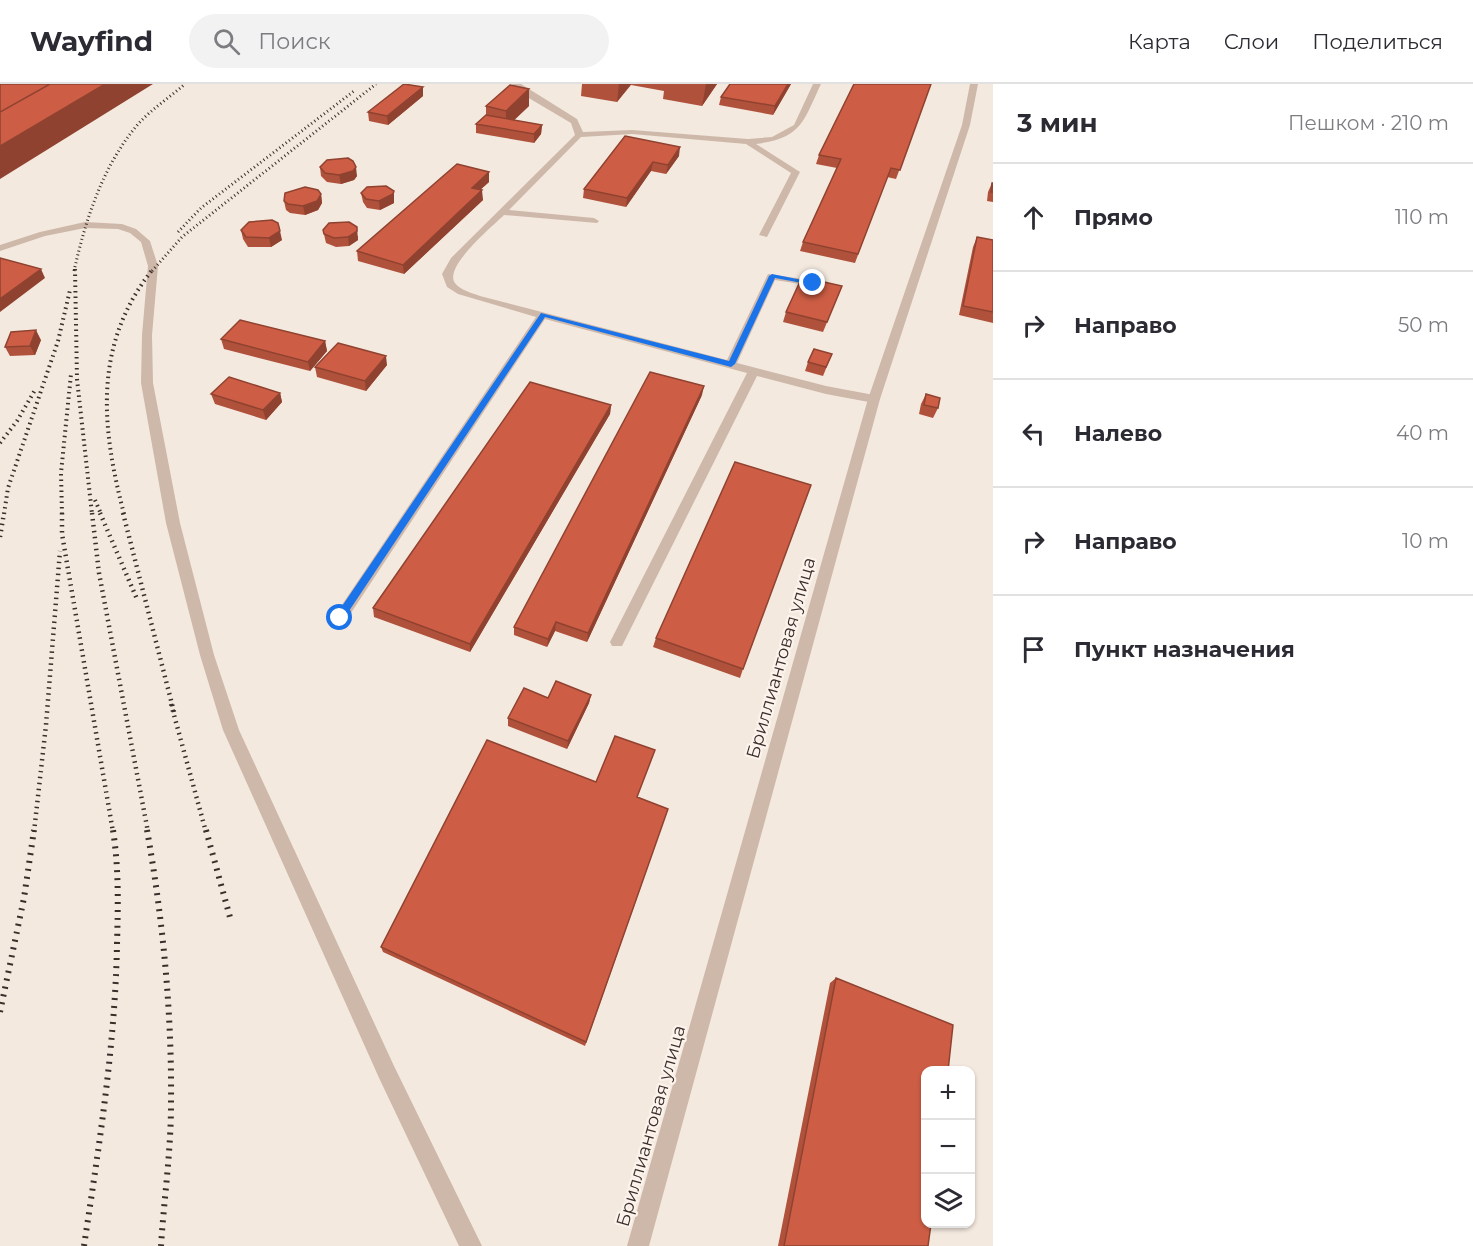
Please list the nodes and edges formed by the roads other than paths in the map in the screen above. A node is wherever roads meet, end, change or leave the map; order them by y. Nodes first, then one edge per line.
1 (516, 84) edge
2 (817, 84) edge
3 (974, 84) edge
4 (579, 135) junction
5 (748, 142) junction
6 (502, 212) junction
7 (594, 221) dead end
8 (764, 235) dead end
9 (0, 248) edge
10 (813, 283) edge
11 (543, 315) junction
12 (731, 364) junction
13 (754, 370) junction
14 (874, 399) junction
15 (340, 618) dead end
16 (617, 642) dead end
17 (471, 1246) edge
18 (638, 1246) edge

1 - 4 street
2 - 5 street
3 - 14 street, Бриллиантовая улица
4 - 5 street
4 - 6 street
5 - 8 street
6 - 7 street
6 - 11 street
9 - 17 street
10 - 12 street
11 - 12 street
11 - 15 street
12 - 13 street
13 - 14 street
13 - 16 street
14 - 18 street, Бриллиантовая улица

